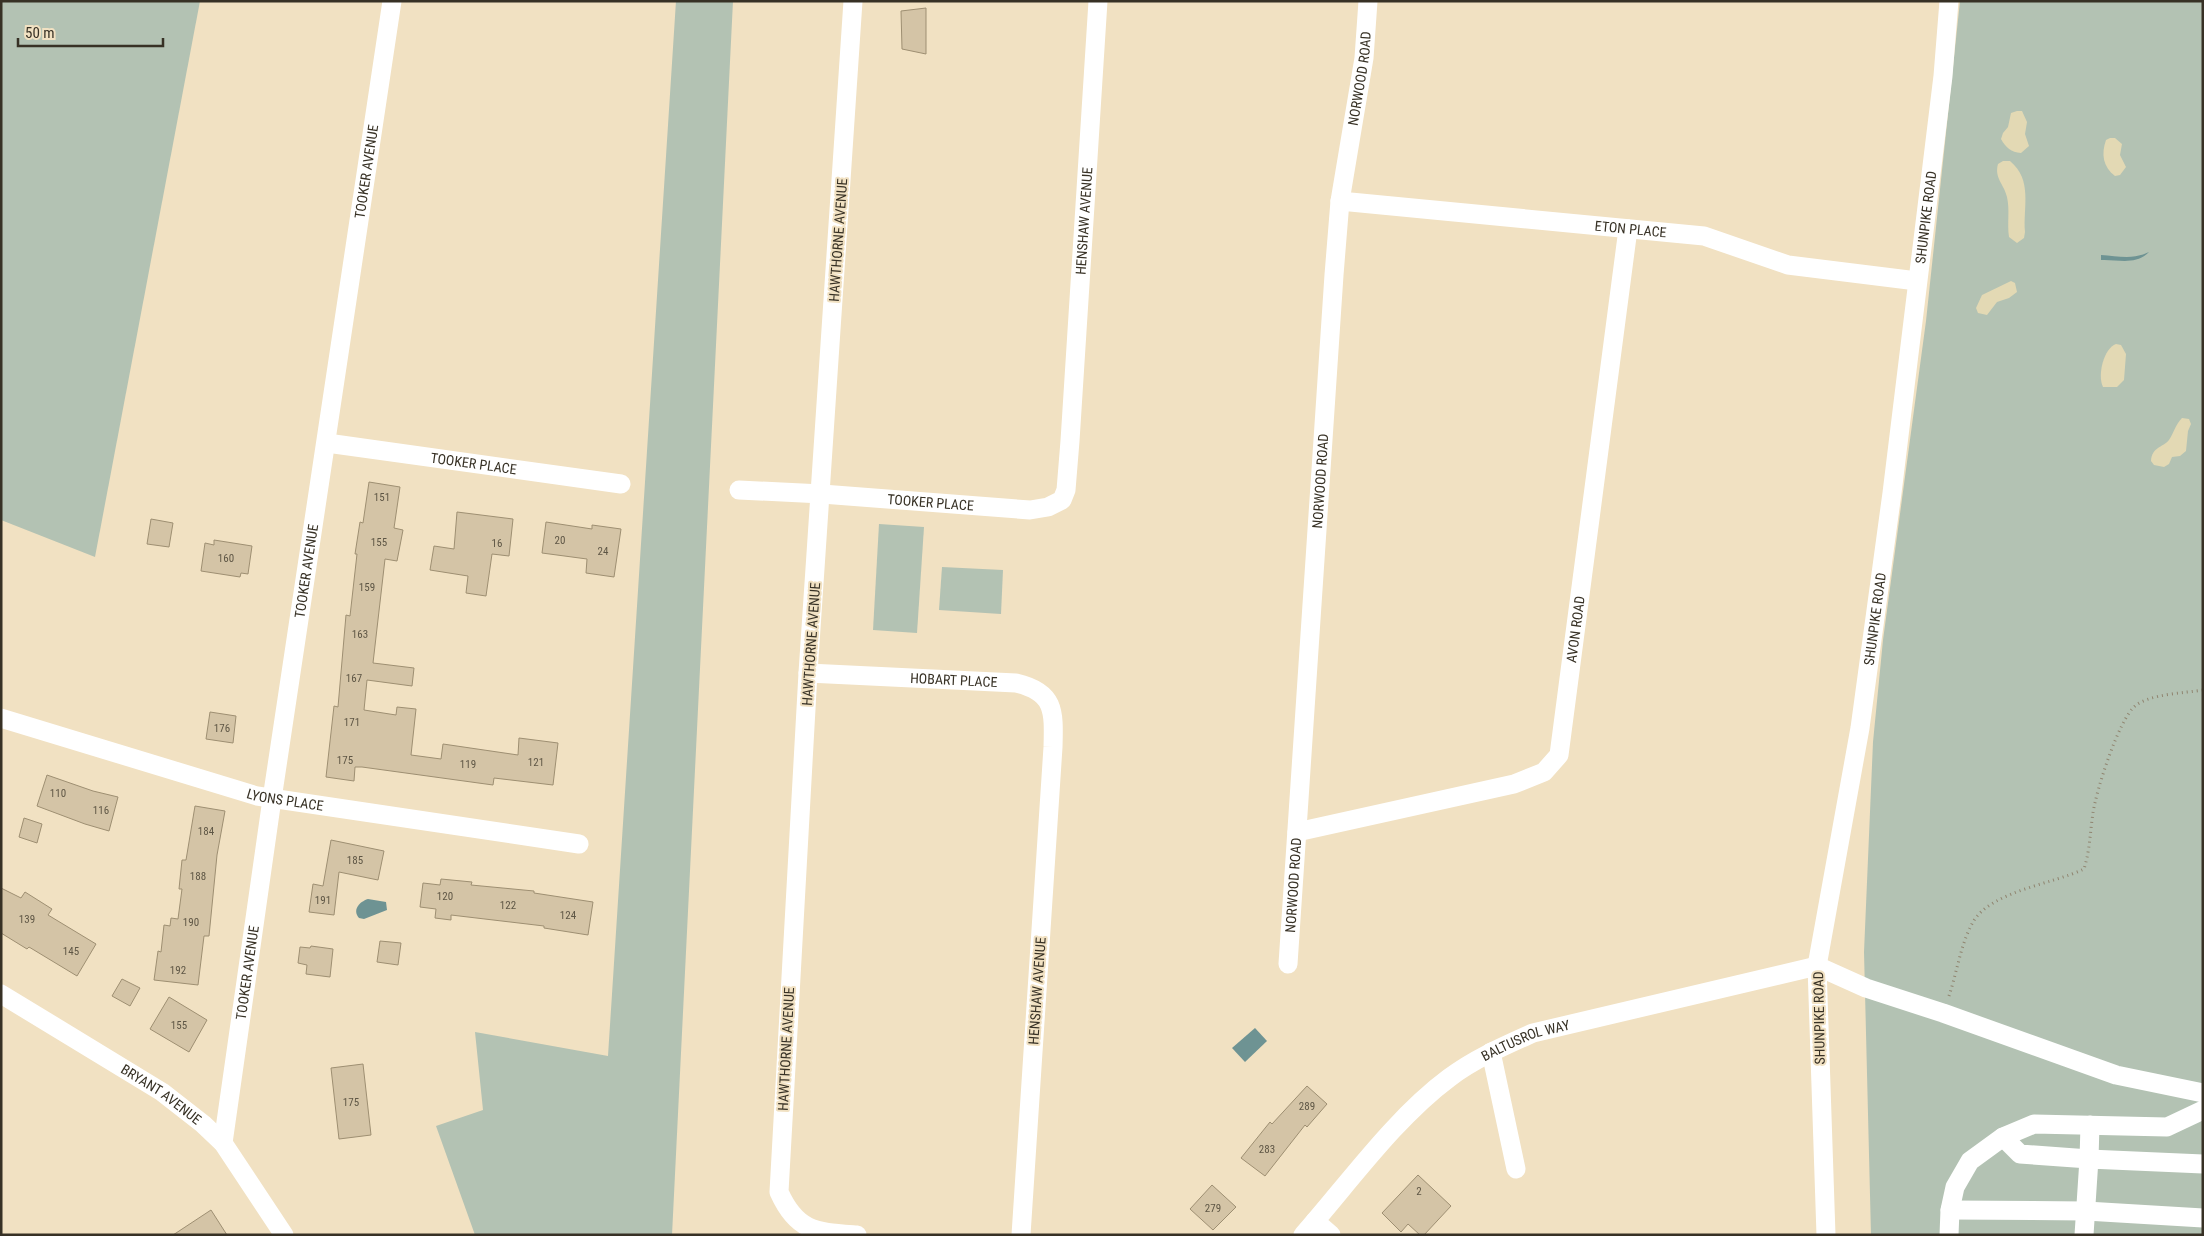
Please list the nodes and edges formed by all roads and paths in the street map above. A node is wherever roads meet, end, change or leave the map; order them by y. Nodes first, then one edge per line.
1 (392, 1) edge
2 (853, 1) edge
3 (1098, 1) edge
4 (1368, 1) edge
5 (1949, 1) edge
6 (1340, 201) junction
7 (1628, 229) junction
8 (1917, 281) junction
9 (1070, 441) joint
10 (327, 443) junction
11 (621, 484) dead end
12 (739, 490) dead end
13 (822, 494) junction
14 (808, 673) junction
15 (2203, 690) edge
16 (1, 718) edge
17 (1053, 747) joint
18 (272, 798) junction
19 (1297, 832) junction
20 (579, 844) dead end
21 (1288, 964) dead end
22 (1817, 966) junction
23 (1, 994) edge
24 (1944, 1013) junction
25 (1492, 1052) junction
26 (2203, 1093) edge
27 (2203, 1110) edge
28 (2090, 1125) junction
29 (2003, 1136) junction
30 (223, 1143) junction
31 (2089, 1159) junction
32 (2203, 1164) edge
33 (1516, 1169) dead end
34 (1950, 1210) junction
35 (2086, 1211) junction
36 (2203, 1218) edge
37 (1309, 1228) edge
38 (284, 1235) edge
39 (856, 1235) edge
40 (1021, 1235) edge
41 (1331, 1235) edge
42 (1826, 1235) edge
43 (1949, 1235) edge
44 (2084, 1235) edge

1 - 10 street, TOOKER AVENUE
2 - 13 street, HAWTHORNE AVENUE
3 - 9 street, HENSHAW AVENUE
4 - 6 street, NORWOOD ROAD
5 - 8 street, SHUNPIKE ROAD
6 - 7 street, ETON PLACE
6 - 19 street, NORWOOD ROAD
7 - 8 street, ETON PLACE
7 - 19 street, AVON ROAD
8 - 22 street, SHUNPIKE ROAD
9 - 13 street, TOOKER PLACE
10 - 11 street, TOOKER PLACE
10 - 18 street, TOOKER AVENUE
12 - 13 street, TOOKER PLACE
13 - 14 street, HAWTHORNE AVENUE
14 - 17 street, HOBART PLACE
14 - 39 street, HAWTHORNE AVENUE
15 - 24 path
16 - 18 street, LYONS PLACE
17 - 40 street, HENSHAW AVENUE
18 - 20 street, LYONS PLACE
18 - 30 street, TOOKER AVENUE
19 - 21 street, NORWOOD ROAD
22 - 24 street
22 - 25 street, BALTUSROL WAY
22 - 42 street, SHUNPIKE ROAD
23 - 30 street, BRYANT AVENUE
24 - 26 street
25 - 33 street
25 - 37 street, BALTUSROL WAY
27 - 28 street
28 - 29 street
28 - 31 street
29 - 31 street
29 - 34 street
30 - 38 street, BRYANT AVENUE
31 - 32 street
31 - 35 street
34 - 35 street
34 - 43 street
35 - 36 street
35 - 44 street
37 - 41 street

